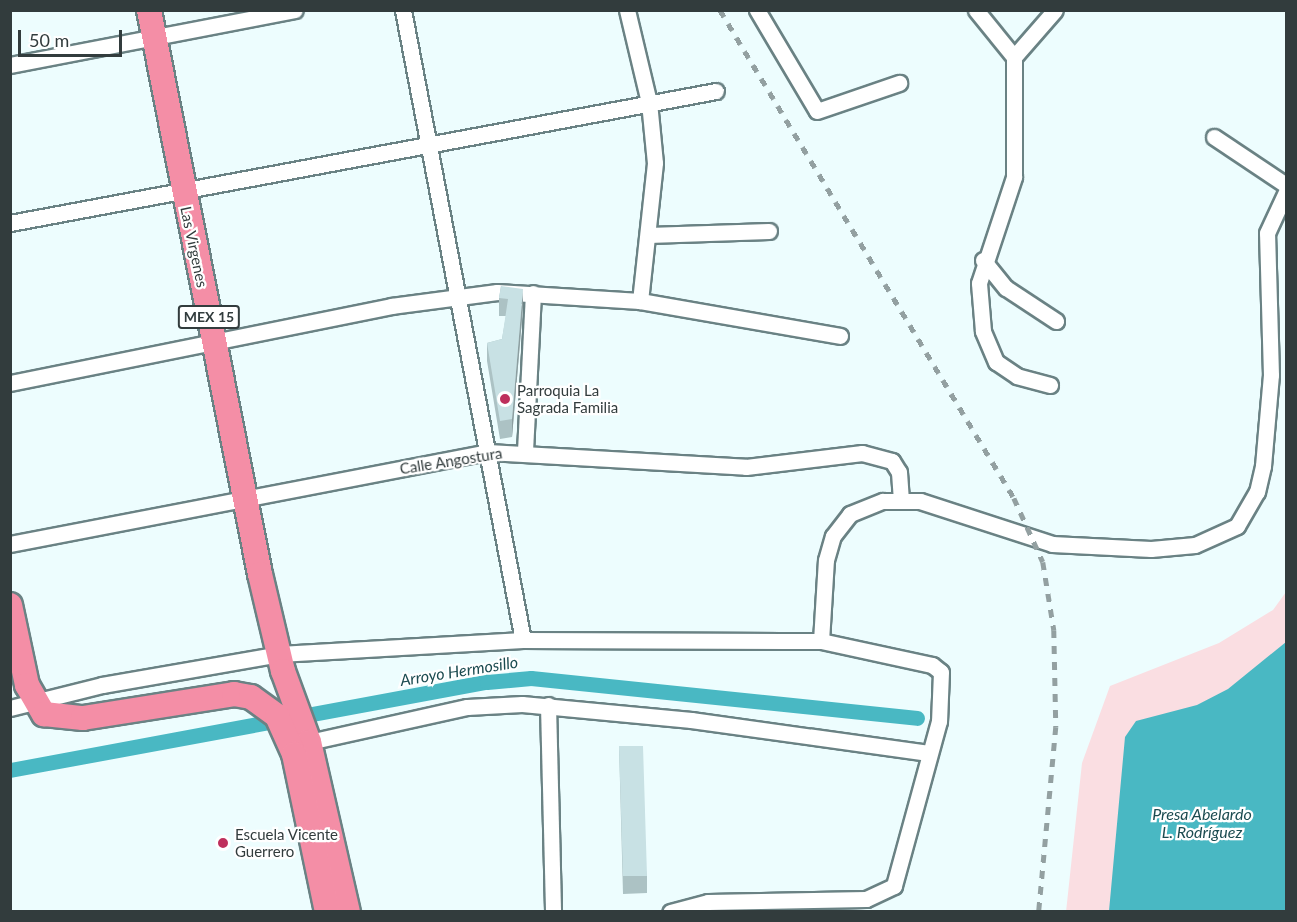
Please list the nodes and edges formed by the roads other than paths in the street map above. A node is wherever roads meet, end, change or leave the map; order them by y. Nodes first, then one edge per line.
1 (149, 10) edge
2 (296, 10) edge
3 (403, 10) edge
4 (627, 10) edge
5 (757, 10) edge
6 (976, 10) edge
7 (1054, 10) edge
8 (154, 37) junction
9 (1014, 57) junction
10 (10, 65) edge
11 (899, 83) dead end
12 (716, 91) dead end
13 (649, 102) junction
14 (1214, 137) dead end
15 (429, 141) junction
16 (1287, 185) edge
17 (183, 190) junction
18 (1287, 192) edge
19 (10, 223) edge
20 (769, 231) dead end
21 (648, 235) junction
22 (983, 261) junction
23 (533, 293) junction
24 (457, 296) junction
25 (640, 301) junction
26 (1056, 321) dead end
27 (840, 336) dead end
28 (214, 342) junction
29 (10, 383) edge
30 (1050, 385) dead end
31 (525, 451) junction
32 (488, 452) junction
33 (244, 499) junction
34 (901, 499) junction
35 (10, 544) edge
36 (10, 605) edge
37 (523, 640) junction
38 (821, 641) junction
39 (279, 654) junction
40 (22, 705) edge
41 (548, 705) junction
42 (288, 713) junction
43 (309, 742) junction
44 (929, 753) junction
45 (327, 912) edge
46 (348, 912) edge
47 (553, 912) edge
48 (670, 912) edge

1 - 8 highway, Las Virgenes / MEX 15
2 - 8 street
3 - 15 street
4 - 13 street
5 - 11 street
6 - 9 street
7 - 9 street
8 - 10 street
8 - 17 highway, Las Virgenes / MEX 15
9 - 22 street
12 - 13 street
13 - 15 street
13 - 21 street
14 - 16 street
15 - 17 street
15 - 24 street
17 - 19 street
17 - 28 highway, Las Virgenes / MEX 15
18 - 34 street
20 - 21 street
21 - 25 street
22 - 26 street
22 - 30 street
23 - 24 street
23 - 25 street
23 - 31 street
24 - 28 street
24 - 32 street
25 - 27 street
28 - 29 street
28 - 33 highway, Las Virgenes / MEX 15
31 - 32 street, Calle Angostura
31 - 34 street, Calle Angostura
32 - 33 street, Calle Angostura
32 - 37 street
33 - 35 street, Calle Angostura
33 - 39 highway, Las Virgenes / MEX 15
34 - 38 street
36 - 40 highway
37 - 38 street
37 - 39 street
38 - 44 street
39 - 40 street
39 - 42 highway, MEX 15
40 - 42 highway
41 - 43 street
41 - 44 street
41 - 47 street
42 - 43 highway, MEX 15
42 - 45 highway, MEX 15
43 - 46 highway, MEX 15
44 - 48 street

